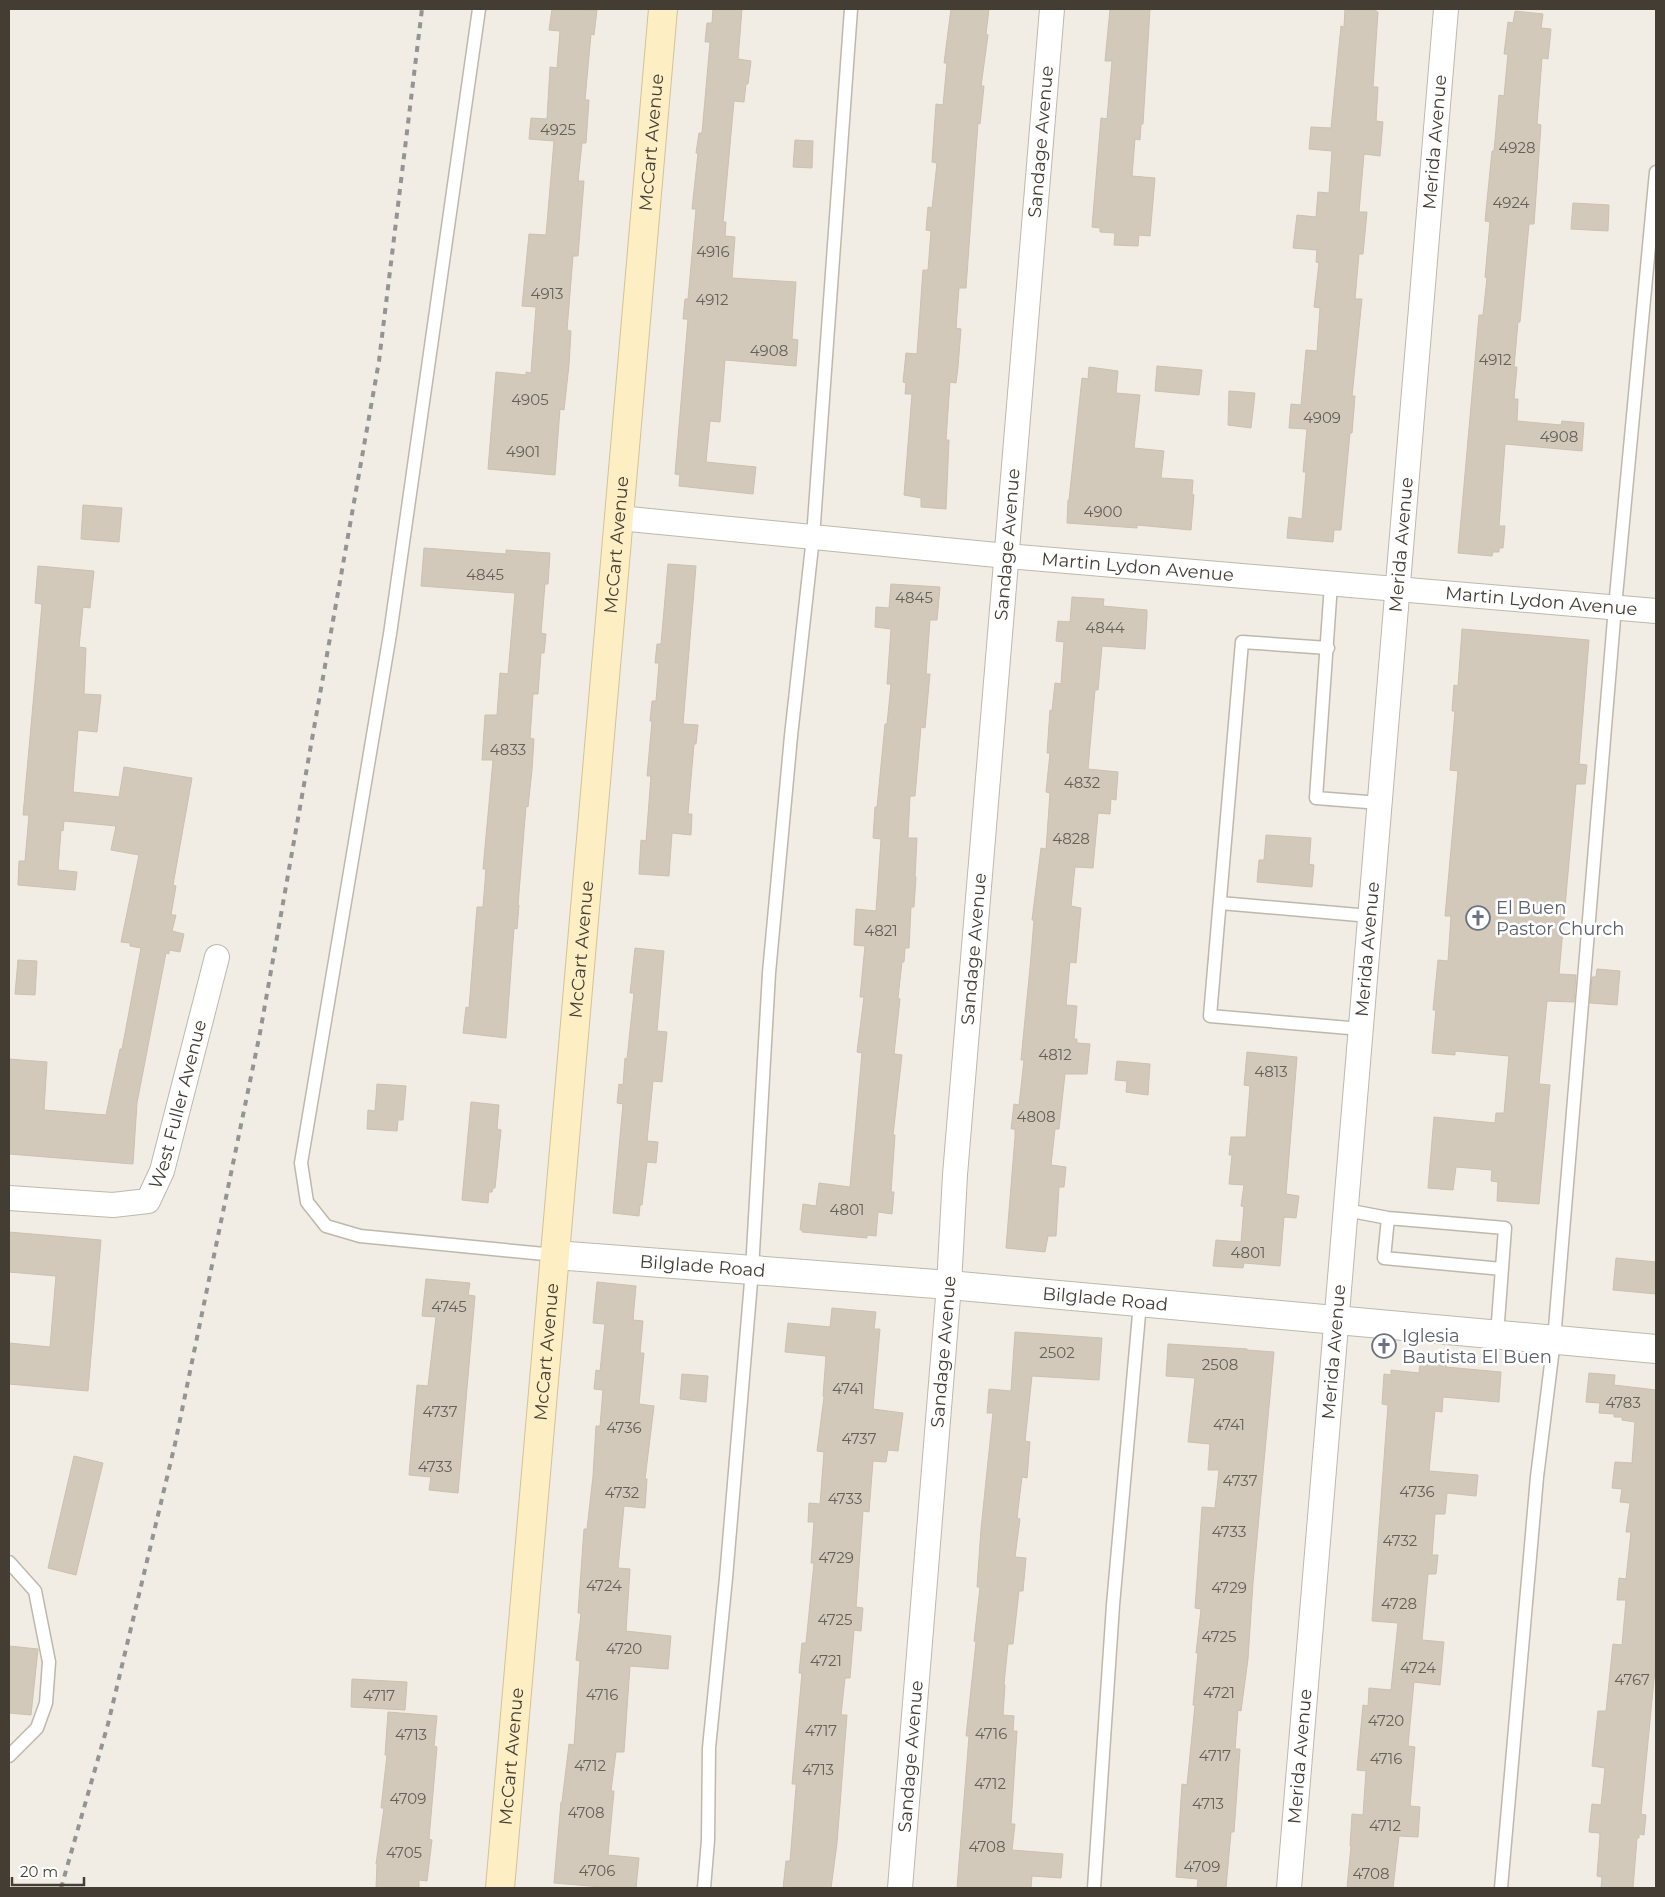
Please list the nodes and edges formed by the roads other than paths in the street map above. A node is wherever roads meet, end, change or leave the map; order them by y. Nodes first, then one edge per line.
1 (479, 9) edge
2 (663, 9) edge
3 (851, 9) edge
4 (1052, 9) edge
5 (1446, 9) edge
6 (1656, 172) edge
7 (619, 518) junction
8 (812, 537) junction
9 (1008, 556) junction
10 (1332, 584) junction
11 (1398, 588) junction
12 (1615, 607) junction
13 (1656, 611) edge
14 (1328, 648) junction
15 (1380, 803) junction
16 (1220, 903) junction
17 (1370, 916) junction
18 (217, 958) dead end
19 (1361, 1029) junction
20 (9, 1198) edge
21 (1346, 1210) junction
22 (1388, 1218) junction
23 (555, 1255) junction
24 (1502, 1269) junction
25 (752, 1270) junction
26 (948, 1285) junction
27 (1140, 1303) junction
28 (1336, 1321) junction
29 (1497, 1335) junction
30 (1554, 1340) junction
31 (1656, 1349) edge
32 (9, 1562) edge
33 (9, 1756) edge
34 (500, 1888) edge
35 (704, 1888) edge
36 (900, 1888) edge
37 (1094, 1888) edge
38 (1289, 1888) edge
39 (1501, 1888) edge

1 - 23 lane
2 - 7 main road, McCart Avenue
3 - 8 lane
4 - 9 street, Sandage Avenue
5 - 11 street, Merida Avenue
6 - 12 lane
7 - 8 street, Martin Lydon Avenue
7 - 23 main road, McCart Avenue
8 - 9 street, Martin Lydon Avenue
8 - 25 lane
9 - 10 street, Martin Lydon Avenue
9 - 26 street, Sandage Avenue
10 - 11 street, Martin Lydon Avenue
10 - 14 lane
11 - 12 street, Martin Lydon Avenue
11 - 15 street, Merida Avenue
12 - 13 street, Martin Lydon Avenue
12 - 30 lane
14 - 15 lane
14 - 16 lane
15 - 17 street, Merida Avenue
16 - 17 lane
16 - 19 lane
17 - 19 street, Merida Avenue
18 - 20 street, West Fuller Avenue
19 - 21 street, Merida Avenue
21 - 22 lane
21 - 28 street, Merida Avenue
22 - 24 lane
22 - 24 lane
23 - 25 street, Bilglade Road
23 - 34 main road, McCart Avenue
24 - 29 lane
25 - 26 street, Bilglade Road
25 - 35 lane
26 - 27 street, Bilglade Road
26 - 36 street, Sandage Avenue
27 - 28 street, Bilglade Road
27 - 37 lane
28 - 29 street, Bilglade Road
28 - 38 street, Merida Avenue
29 - 30 street, Bilglade Road
30 - 31 street, Bilglade Road
30 - 39 lane
32 - 33 lane

